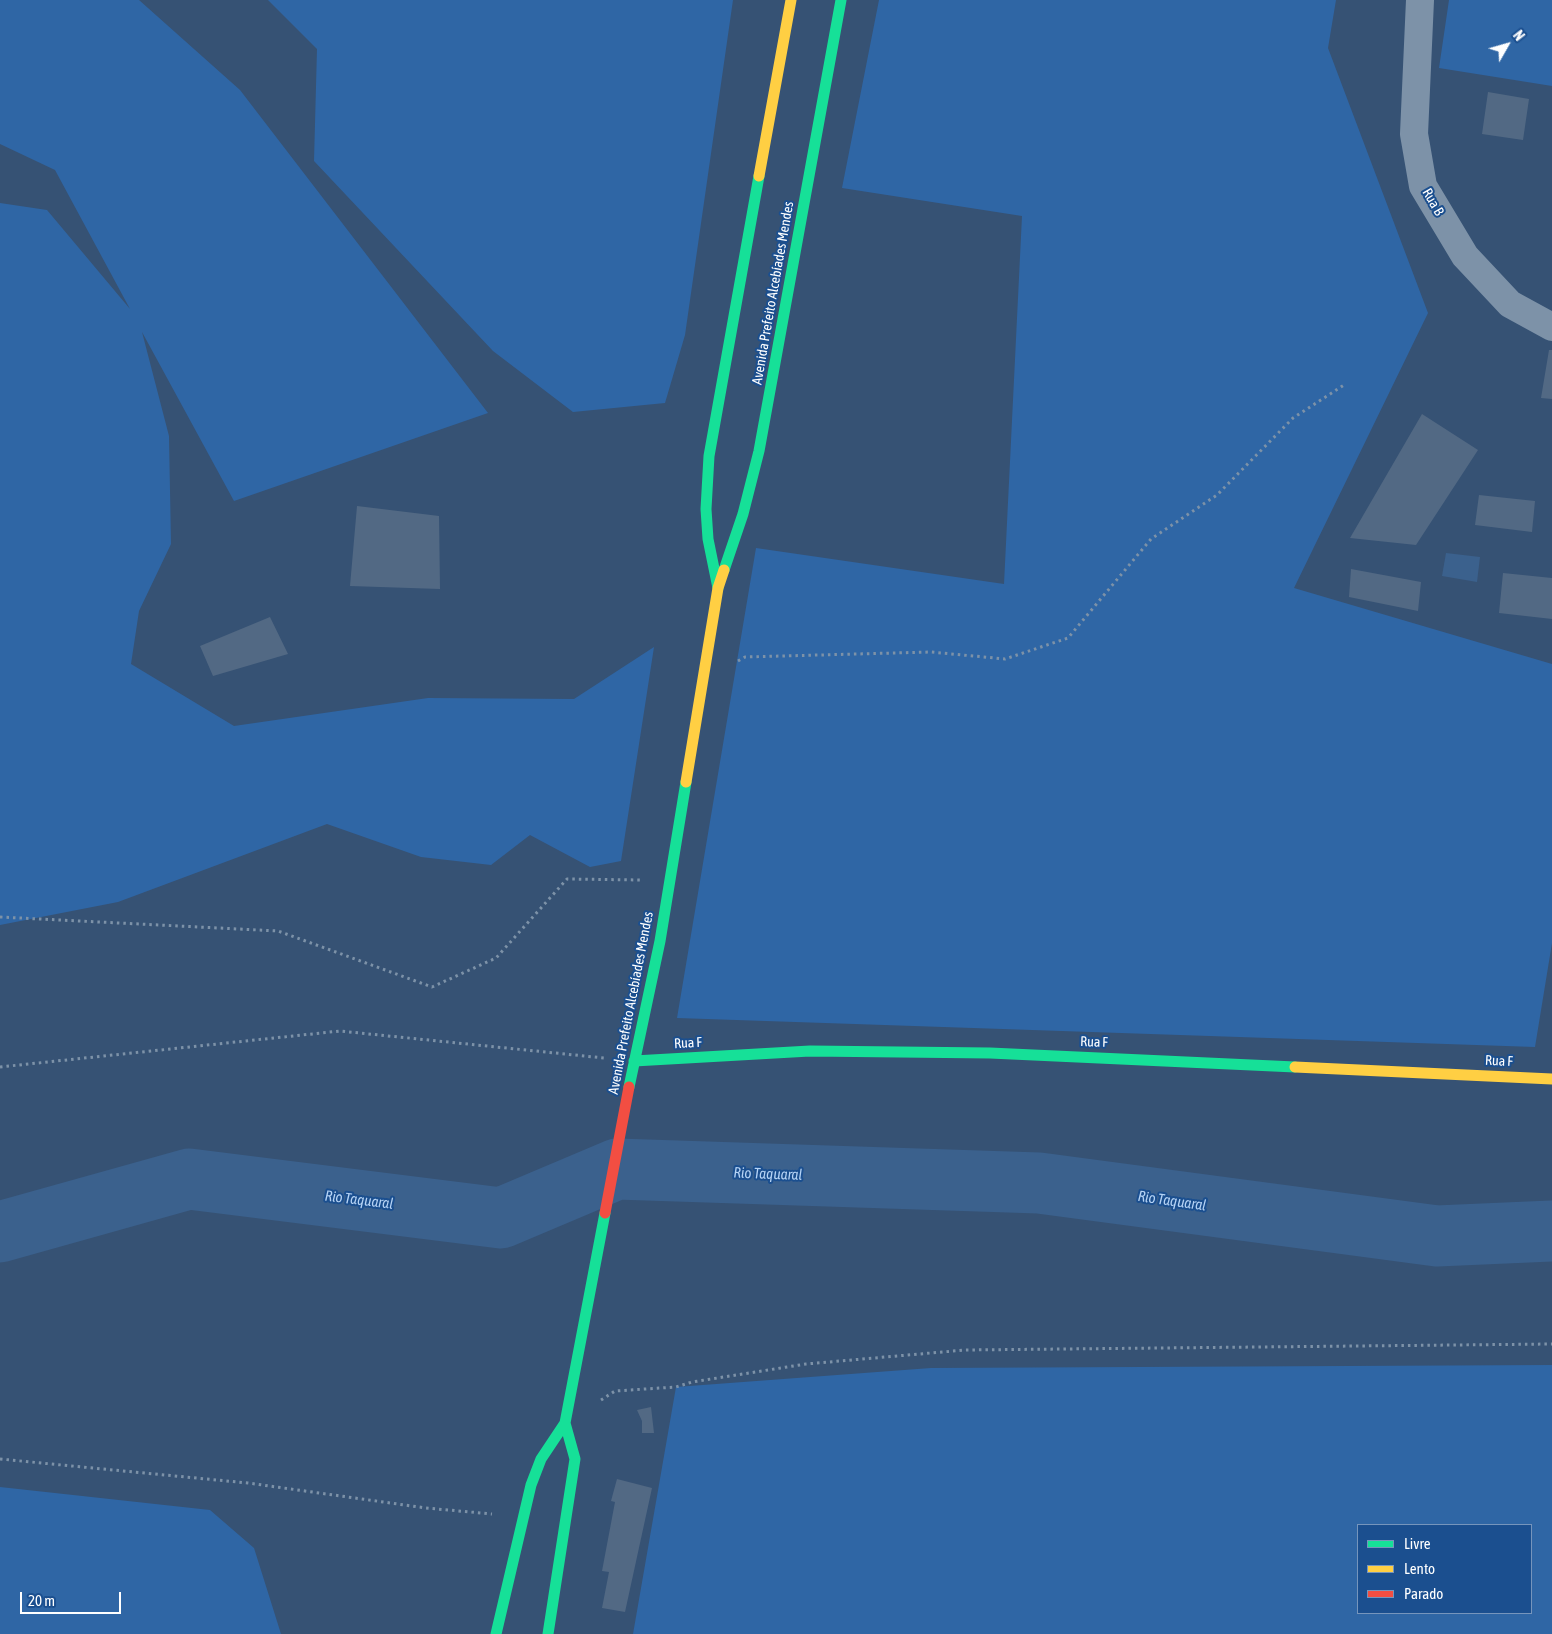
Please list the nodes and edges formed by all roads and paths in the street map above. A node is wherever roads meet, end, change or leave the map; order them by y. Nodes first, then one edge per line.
1 (792, 0) edge
2 (841, 0) edge
3 (1420, 0) edge
4 (1552, 327) edge
5 (1344, 385) dead end
6 (706, 509) junction
7 (743, 514) junction
8 (717, 519) dead end
9 (730, 522) dead end
10 (718, 588) junction
11 (704, 678) junction
12 (670, 880) junction
13 (0, 917) edge
14 (634, 1061) junction
15 (0, 1067) edge
16 (1552, 1079) edge
17 (1552, 1344) edge
18 (565, 1423) junction
19 (0, 1459) edge
20 (523, 1517) junction
21 (496, 1634) edge
22 (548, 1634) edge

1 - 6 main road, Avenida Prefeito Alcebíades Mendes
2 - 7 main road, Avenida Prefeito Alcebíades Mendes
3 - 4 street, Rua B
5 - 11 path
6 - 8 main road
6 - 10 main road, Avenida Prefeito Alcebíades Mendes
7 - 9 main road
7 - 10 main road, Avenida Prefeito Alcebíades Mendes
10 - 11 main road, Avenida Prefeito Alcebíades Mendes
11 - 12 main road, Avenida Prefeito Alcebíades Mendes
12 - 13 path
12 - 14 main road, Avenida Prefeito Alcebíades Mendes
14 - 15 path
14 - 16 main road, Rua F
14 - 18 main road, Avenida Prefeito Alcebíades Mendes
17 - 18 path
18 - 20 main road, Avenida Prefeito Alcebíades Mendes
18 - 22 main road, Avenida Prefeito Alcebíades Mendes
19 - 20 path
20 - 21 main road, Avenida Prefeito Alcebíades Mendes

